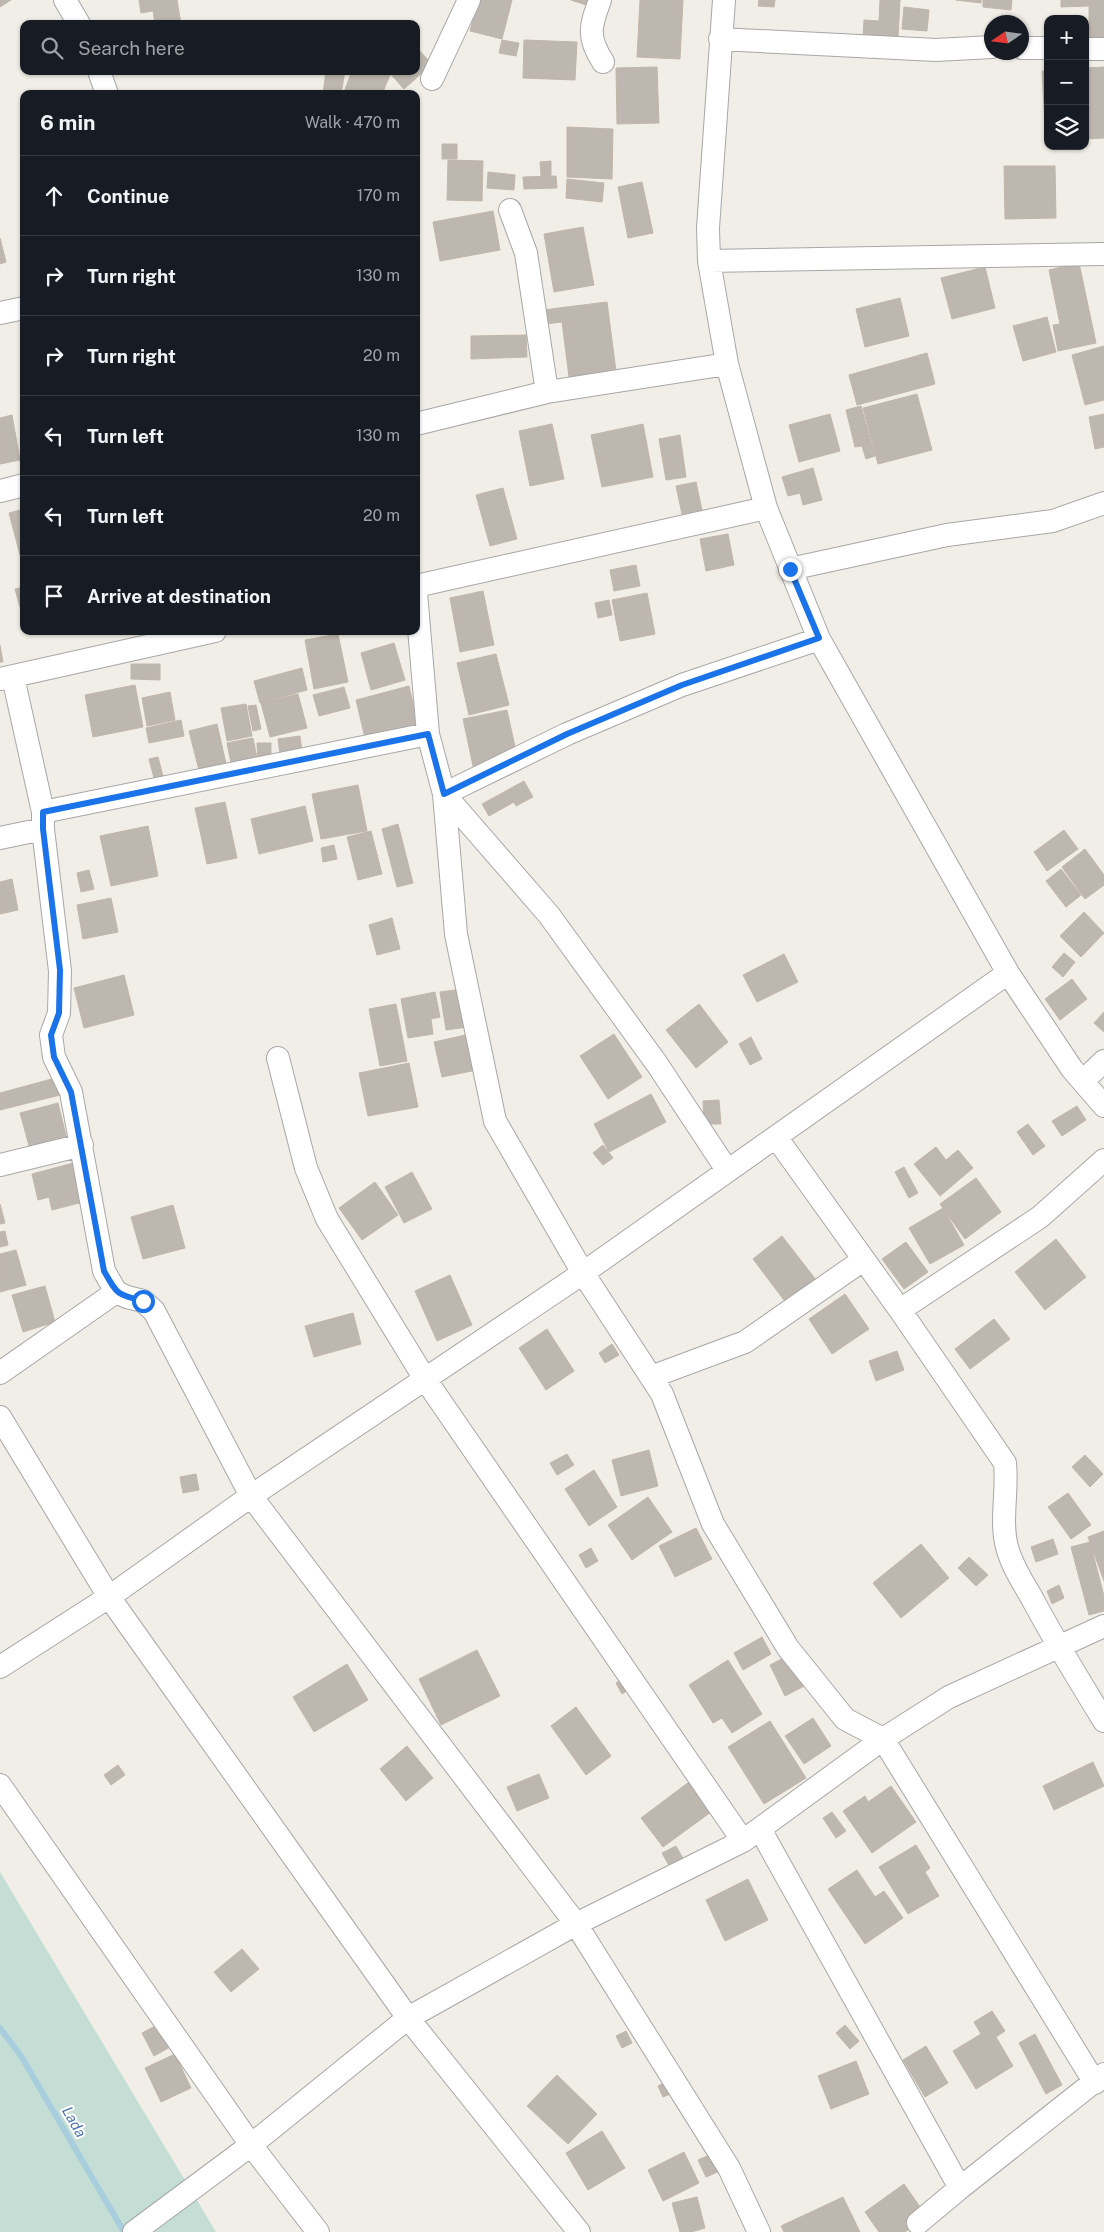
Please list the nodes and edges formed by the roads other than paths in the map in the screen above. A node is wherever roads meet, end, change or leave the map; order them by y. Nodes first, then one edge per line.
1 (65, 0) edge
2 (469, 0) edge
3 (600, 0) edge
4 (724, 0) edge
5 (77, 20) edge
6 (720, 39) junction
7 (984, 47) edge
8 (1029, 48) edge
9 (1044, 48) edge
10 (1089, 49) edge
11 (1104, 49) edge
12 (603, 62) dead end
13 (100, 75) edge
14 (432, 79) dead end
15 (106, 90) edge
16 (510, 210) dead end
17 (1104, 254) edge
18 (709, 261) junction
19 (20, 309) edge
20 (0, 313) edge
21 (727, 364) junction
22 (547, 392) junction
23 (420, 423) edge
24 (20, 487) edge
25 (0, 491) edge
26 (1104, 503) edge
27 (766, 508) junction
28 (790, 569) junction
29 (420, 585) edge
30 (197, 635) edge
31 (420, 635) edge
32 (819, 638) junction
33 (6, 678) edge
34 (428, 734) junction
35 (444, 794) junction
36 (43, 820) junction
37 (0, 838) edge
38 (1008, 973) junction
39 (278, 1058) dead end
40 (1104, 1061) edge
41 (1083, 1082) junction
42 (1104, 1106) edge
43 (776, 1137) junction
44 (82, 1145) junction
45 (1104, 1160) edge
46 (0, 1165) edge
47 (728, 1170) junction
48 (863, 1260) junction
49 (583, 1273) junction
50 (116, 1292) junction
51 (900, 1310) junction
52 (0, 1374) edge
53 (651, 1377) junction
54 (426, 1379) junction
55 (0, 1416) edge
56 (251, 1496) junction
57 (109, 1597) junction
58 (1104, 1626) edge
59 (1059, 1648) junction
60 (0, 1667) edge
61 (1104, 1722) edge
62 (883, 1739) junction
63 (0, 1785) edge
64 (752, 1835) junction
65 (576, 1924) junction
66 (408, 2018) junction
67 (1099, 2079) edge
68 (251, 2145) junction
69 (960, 2188) junction
70 (918, 2223) dead end
71 (134, 2232) edge
72 (318, 2232) edge
73 (579, 2232) edge
74 (759, 2232) edge

1 - 5 street
2 - 14 street
3 - 12 street
4 - 6 street
6 - 7 street
6 - 18 street
8 - 9 street
10 - 11 street
13 - 15 street
16 - 22 street
17 - 18 street
18 - 21 street
19 - 20 street
21 - 22 street
21 - 27 street
22 - 23 street
24 - 25 street
26 - 28 street
27 - 28 street
27 - 29 street
28 - 32 street
30 - 33 street
31 - 34 street
32 - 35 street
32 - 38 street
33 - 36 street
34 - 35 street
34 - 36 street
35 - 47 street
35 - 49 street
36 - 37 street
36 - 44 street
38 - 41 street
38 - 43 street
39 - 54 street
40 - 41 street
41 - 42 street
43 - 47 street
43 - 48 street
44 - 46 street
44 - 50 street
45 - 51 street
47 - 49 street
48 - 51 street
48 - 53 street
49 - 53 street
49 - 54 street
50 - 52 street
50 - 56 street
51 - 59 street
53 - 62 street
54 - 56 street
54 - 64 street
55 - 57 street
56 - 57 street
56 - 65 street
57 - 60 street
57 - 66 street
58 - 59 street
59 - 61 street
59 - 62 street
62 - 64 street
62 - 67 street
63 - 68 street
64 - 65 street
64 - 69 street
65 - 66 street
65 - 74 street
66 - 68 street
66 - 73 street
67 - 69 street
68 - 71 street
68 - 72 street
69 - 70 street

